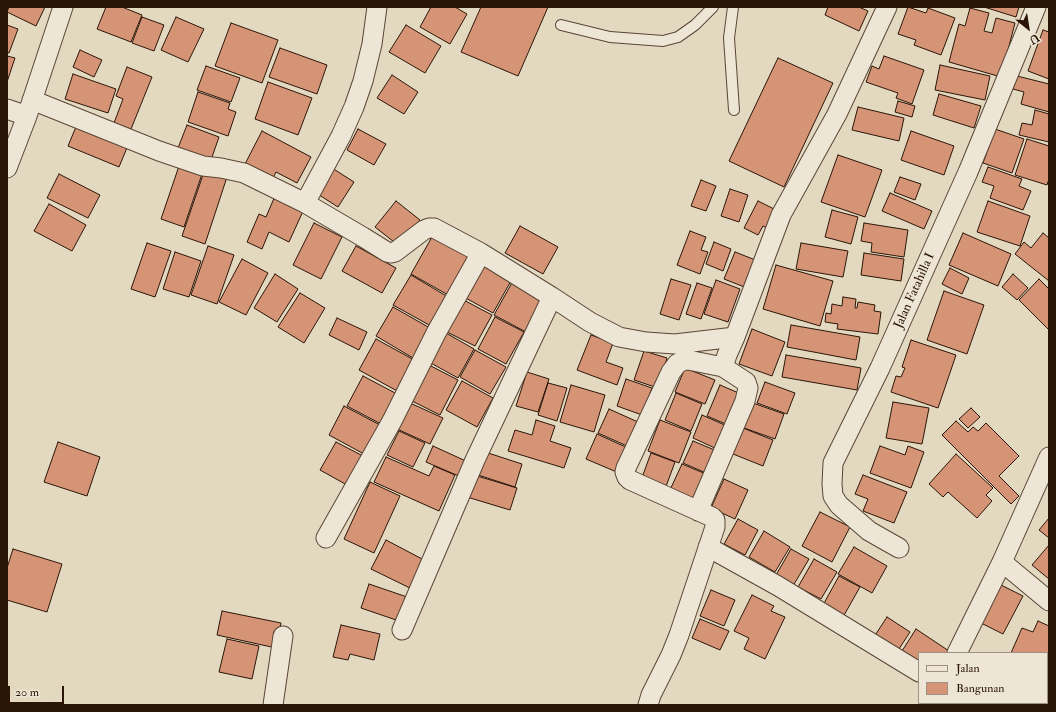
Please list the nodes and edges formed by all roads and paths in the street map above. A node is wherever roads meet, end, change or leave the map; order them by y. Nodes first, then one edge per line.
1 (63, 7) edge
2 (377, 7) edge
3 (713, 7) edge
4 (733, 7) edge
5 (887, 7) edge
6 (1036, 7) edge
7 (561, 25) dead end
8 (30, 108) junction
9 (7, 109) edge
10 (734, 110) dead end
11 (7, 168) edge
12 (305, 203) junction
13 (481, 253) junction
14 (552, 297) junction
15 (735, 338) junction
16 (723, 367) junction
17 (1049, 457) edge
18 (698, 511) junction
19 (326, 538) dead end
20 (708, 547) junction
21 (898, 548) dead end
22 (1002, 562) junction
23 (1049, 601) edge
24 (402, 630) dead end
25 (283, 636) dead end
26 (957, 652) edge
27 (918, 671) edge
28 (273, 705) edge
29 (648, 705) edge

1 - 8 street
2 - 12 street
3 - 7 lane
4 - 10 lane
5 - 15 street
6 - 21 street, Jalan Fatahilla I
8 - 9 street
8 - 11 street
8 - 12 street
12 - 13 street
13 - 14 street
13 - 19 street
14 - 15 street
14 - 24 street
15 - 16 street
16 - 18 street
16 - 18 street
17 - 22 street
18 - 20 street
20 - 27 street
20 - 29 street
22 - 23 street
22 - 26 street
25 - 28 street

